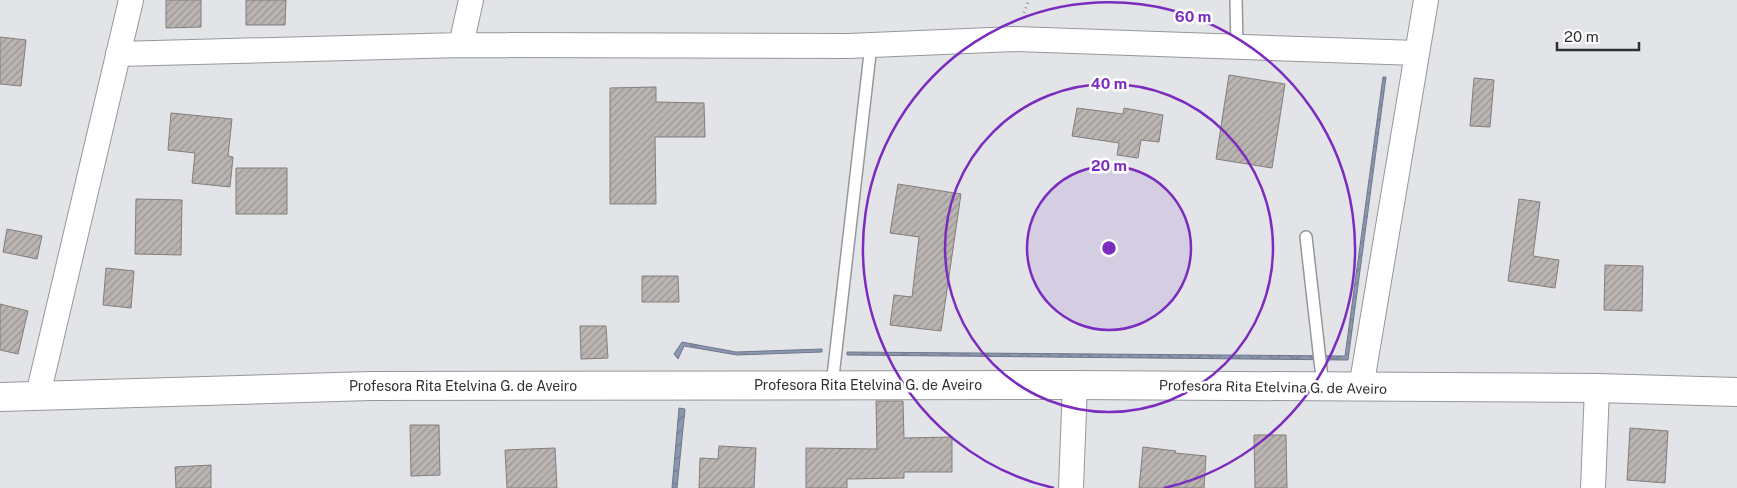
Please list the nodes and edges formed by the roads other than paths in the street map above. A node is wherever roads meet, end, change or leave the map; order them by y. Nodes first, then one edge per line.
1 (131, 0) edge
2 (471, 0) edge
3 (1236, 0) edge
4 (1426, 0) edge
5 (461, 45) junction
6 (871, 46) junction
7 (1237, 47) junction
8 (1417, 53) junction
9 (118, 54) junction
10 (1306, 237) dead end
11 (832, 385) junction
12 (1075, 385) junction
13 (1323, 387) junction
14 (1361, 388) junction
15 (1597, 388) junction
16 (1737, 392) edge
17 (38, 395) junction
18 (0, 397) edge
19 (1071, 488) edge
20 (1592, 488) edge

1 - 9 street
2 - 5 street
3 - 7 lane
4 - 8 street
5 - 6 street
5 - 9 street
6 - 7 street
6 - 11 lane
7 - 8 street
8 - 14 street
9 - 17 street
10 - 13 lane
11 - 12 street, Profesora Rita Etelvina G. de Aveiro
11 - 17 street, Profesora Rita Etelvina G. de Aveiro
12 - 13 street, Profesora Rita Etelvina G. de Aveiro
12 - 19 street
13 - 14 street, Profesora Rita Etelvina G. de Aveiro
14 - 15 street, Profesora Rita Etelvina G. de Aveiro
15 - 16 street, Profesora Rita Etelvina G. de Aveiro
15 - 20 street
17 - 18 street, Profesora Rita Etelvina G. de Aveiro

